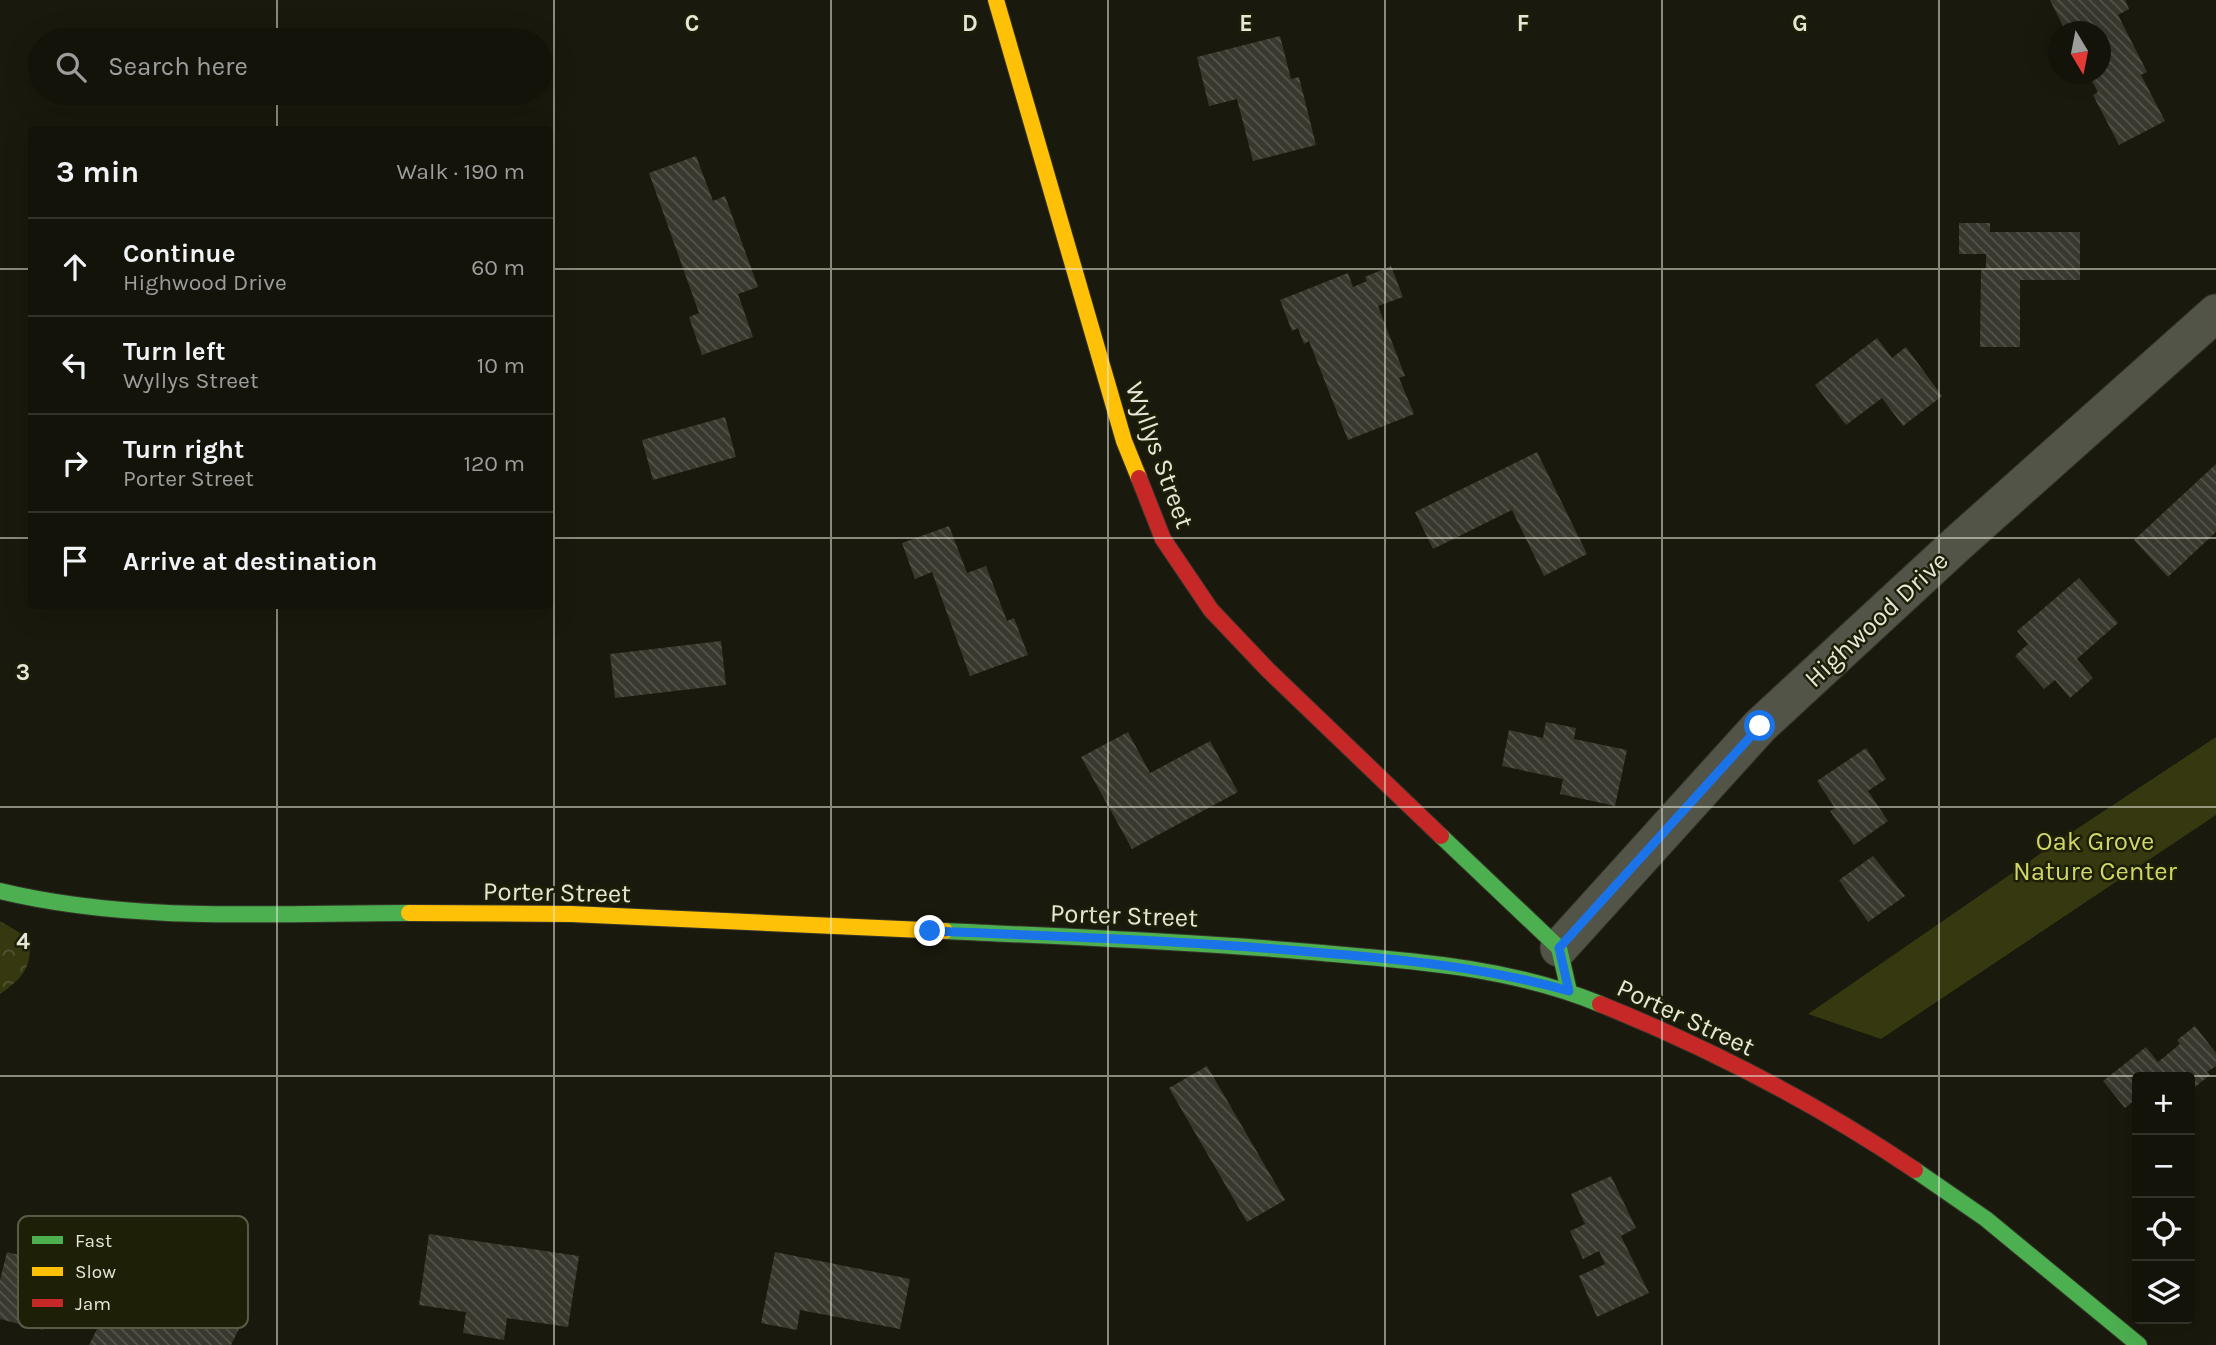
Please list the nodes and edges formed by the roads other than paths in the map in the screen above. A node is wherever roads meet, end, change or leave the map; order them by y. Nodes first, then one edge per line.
1 (996, 0) edge
2 (2216, 313) edge
3 (0, 891) edge
4 (1559, 948) junction
5 (1569, 991) junction
6 (2139, 1345) edge

1 - 4 street, Wyllys Street
2 - 4 street, Highwood Drive
3 - 5 street, Porter Street
4 - 5 street
5 - 6 street, Porter Street

